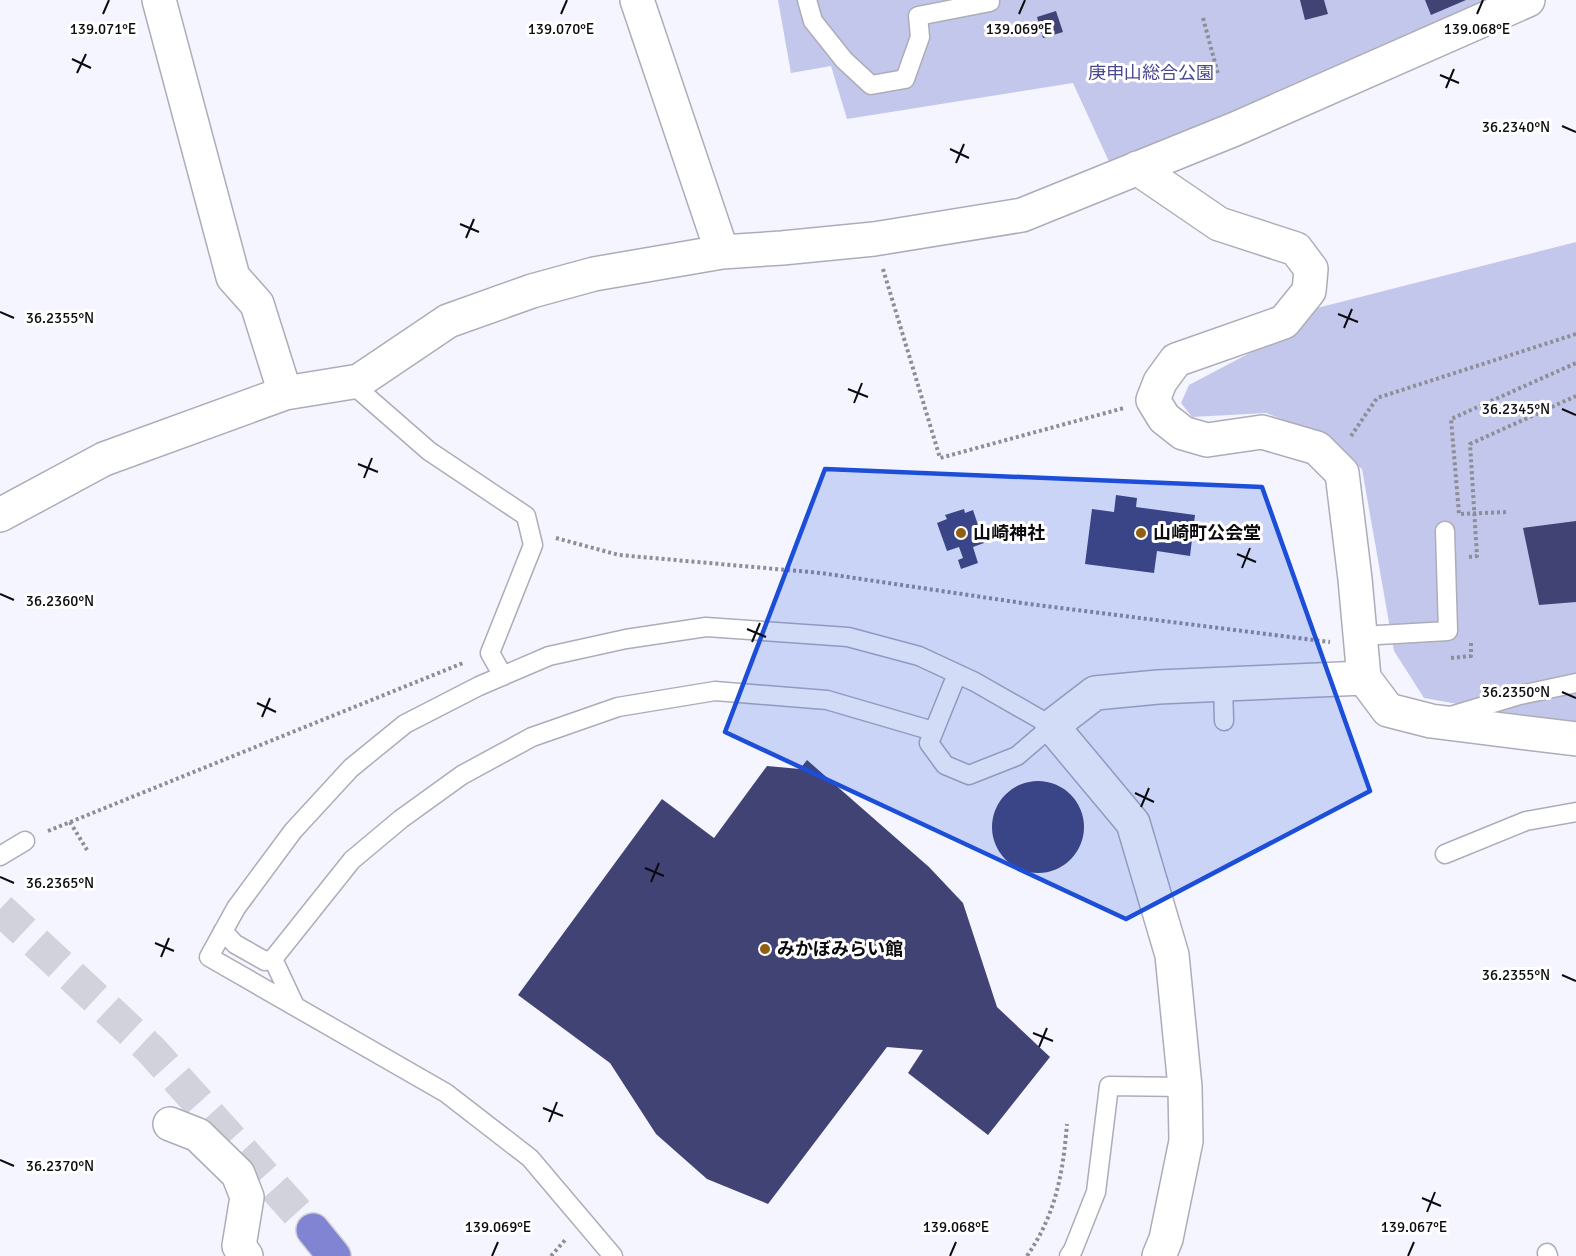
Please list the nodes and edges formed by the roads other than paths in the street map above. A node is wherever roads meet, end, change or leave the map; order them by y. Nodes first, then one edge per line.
1 (159, 0) edge
2 (637, 0) edge
3 (807, 0) edge
4 (1528, 0) edge
5 (990, 2) dead end
6 (1137, 168) junction
7 (722, 252) junction
8 (350, 382) junction
9 (285, 393) junction
10 (0, 515) edge
11 (1445, 531) dead end
12 (1363, 657) junction
13 (957, 674) junction
14 (503, 676) junction
15 (1576, 683) edge
16 (1223, 684) junction
17 (1224, 721) dead end
18 (1431, 721) junction
19 (1052, 726) junction
20 (933, 731) junction
21 (1576, 738) edge
22 (1576, 813) edge
23 (25, 841) road end
24 (1445, 855) dead end
25 (0, 856) edge
26 (223, 931) junction
27 (273, 959) junction
28 (295, 1006) junction
29 (1185, 1087) junction
30 (170, 1124) dead end
31 (313, 1230) tunnel mouth
32 (246, 1256) edge
33 (334, 1256) edge
34 (613, 1256) edge
35 (1069, 1256) edge
36 (1159, 1256) edge

1 - 9 street
2 - 7 street
3 - 5 lane
4 - 6 street
6 - 7 street
6 - 12 street
7 - 8 street
8 - 9 street
8 - 14 lane
9 - 10 street
11 - 12 lane
12 - 16 street
12 - 18 street
13 - 14 lane
13 - 19 lane
13 - 20 lane
14 - 26 lane
15 - 18 lane
16 - 17 lane
16 - 19 street
18 - 21 street
19 - 20 lane
19 - 29 street
20 - 27 lane
22 - 24 lane
23 - 25 lane
26 - 27 lane
26 - 28 lane
27 - 28 lane
28 - 34 lane
29 - 35 lane
29 - 36 street
30 - 32 street
31 - 33 highway

